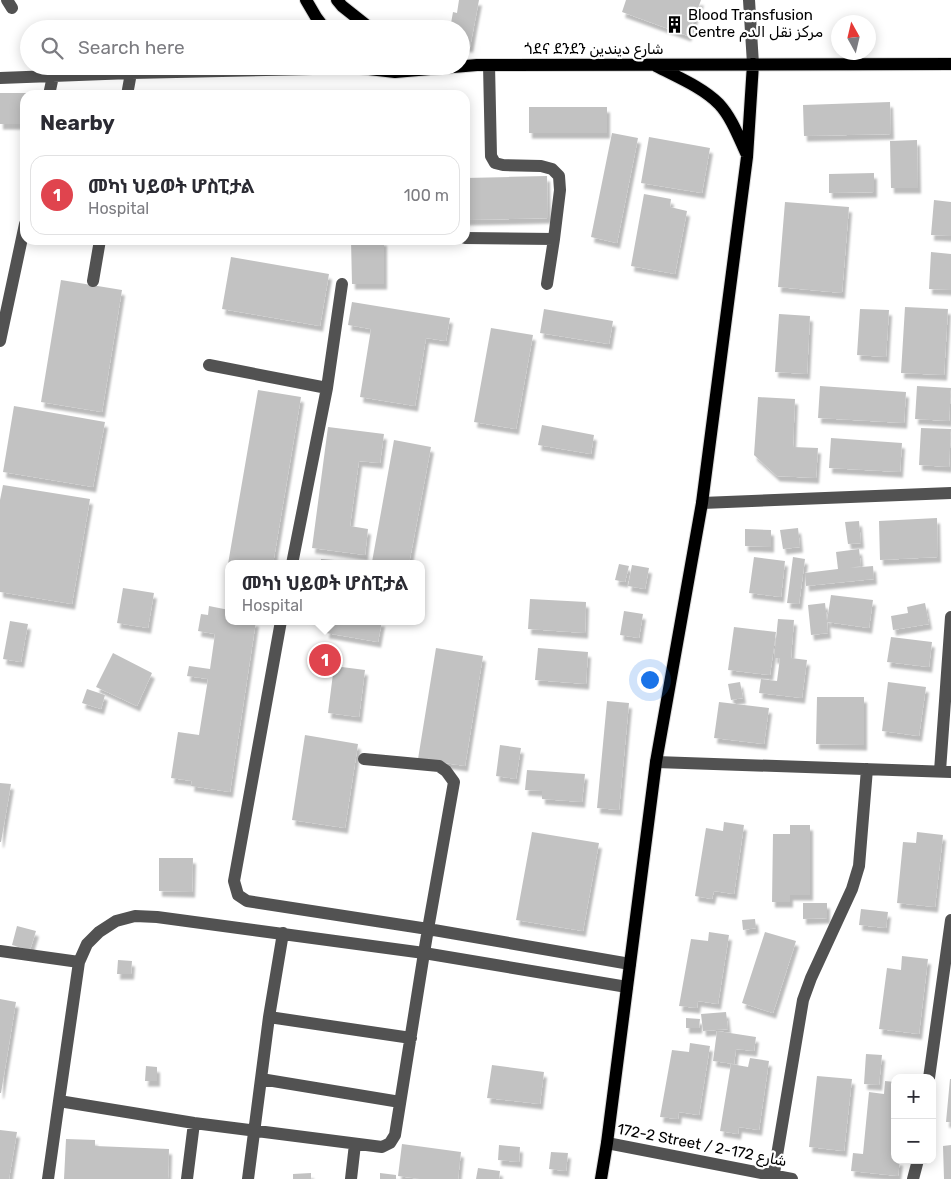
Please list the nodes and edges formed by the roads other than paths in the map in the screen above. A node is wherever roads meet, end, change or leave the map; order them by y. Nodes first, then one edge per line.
1 (306, 0) edge
2 (749, 0) edge
3 (339, 3) edge
4 (318, 20) edge
5 (357, 20) edge
6 (470, 63) edge
7 (754, 64) junction
8 (951, 64) edge
9 (483, 65) junction
10 (653, 65) junction
11 (470, 66) edge
12 (78, 75) edge
13 (131, 75) edge
14 (52, 76) junction
15 (0, 78) edge
16 (50, 90) edge
17 (128, 90) edge
18 (747, 157) junction
19 (470, 238) edge
20 (554, 239) junction
21 (21, 245) edge
22 (99, 245) edge
23 (93, 281) dead end
24 (342, 284) dead end
25 (546, 284) dead end
26 (0, 341) edge
27 (209, 365) dead end
28 (327, 388) junction
29 (951, 492) edge
30 (702, 503) junction
31 (293, 560) edge
32 (951, 617) edge
33 (280, 625) edge
34 (364, 759) dead end
35 (656, 762) junction
36 (867, 769) junction
37 (945, 772) edge
38 (951, 920) edge
39 (428, 930) junction
40 (283, 933) junction
41 (949, 941) edge
42 (0, 951) edge
43 (424, 953) junction
44 (79, 962) junction
45 (630, 964) junction
46 (627, 987) junction
47 (269, 1017) junction
48 (410, 1038) junction
49 (930, 1074) edge
50 (261, 1080) junction
51 (59, 1100) junction
52 (400, 1102) junction
53 (194, 1123) junction
54 (254, 1130) junction
55 (355, 1144) junction
56 (607, 1144) junction
57 (917, 1164) edge
58 (773, 1177) edge
59 (48, 1179) edge
60 (187, 1179) edge
61 (248, 1179) edge
62 (351, 1179) edge
63 (601, 1179) edge
64 (792, 1179) edge
65 (913, 1179) edge

1 - 4 main road
2 - 7 street
3 - 5 main road
6 - 9 main road, ጎደና ደንደን شارع ديندين
7 - 8 main road, ጎደና ደንደን شارع ديندين
7 - 10 main road, ጎደና ደንደን شارع ديندين
7 - 18 main road
9 - 10 main road, ጎደና ደንደን شارع ديندين
9 - 11 main road, ጎደና ደንደን شارع ديندين
9 - 20 street
10 - 18 main road
12 - 14 street
13 - 17 street
14 - 15 street
14 - 16 street
18 - 30 main road
19 - 20 street
20 - 25 street
21 - 26 street
22 - 23 street
24 - 28 street
27 - 28 street
28 - 31 street
29 - 30 street
30 - 35 main road
32 - 37 street
33 - 39 street
34 - 39 street
35 - 36 street
35 - 45 main road
36 - 37 street
36 - 58 street
38 - 41 street
39 - 43 street
39 - 45 street
40 - 43 street
40 - 44 street
40 - 47 street
41 - 49 street
42 - 44 street
43 - 46 street
43 - 48 street
44 - 51 street
45 - 46 main road
46 - 56 main road
47 - 48 street
47 - 50 street
48 - 52 street
50 - 52 street
50 - 54 street
51 - 53 street
51 - 59 street
52 - 55 street
53 - 54 street
53 - 60 street
54 - 55 street
54 - 61 street
55 - 62 street
56 - 58 street, 172-2 Street / شارع 172-2
56 - 63 main road
57 - 65 street
58 - 64 street, 172-2 Street / شارع 172-2

